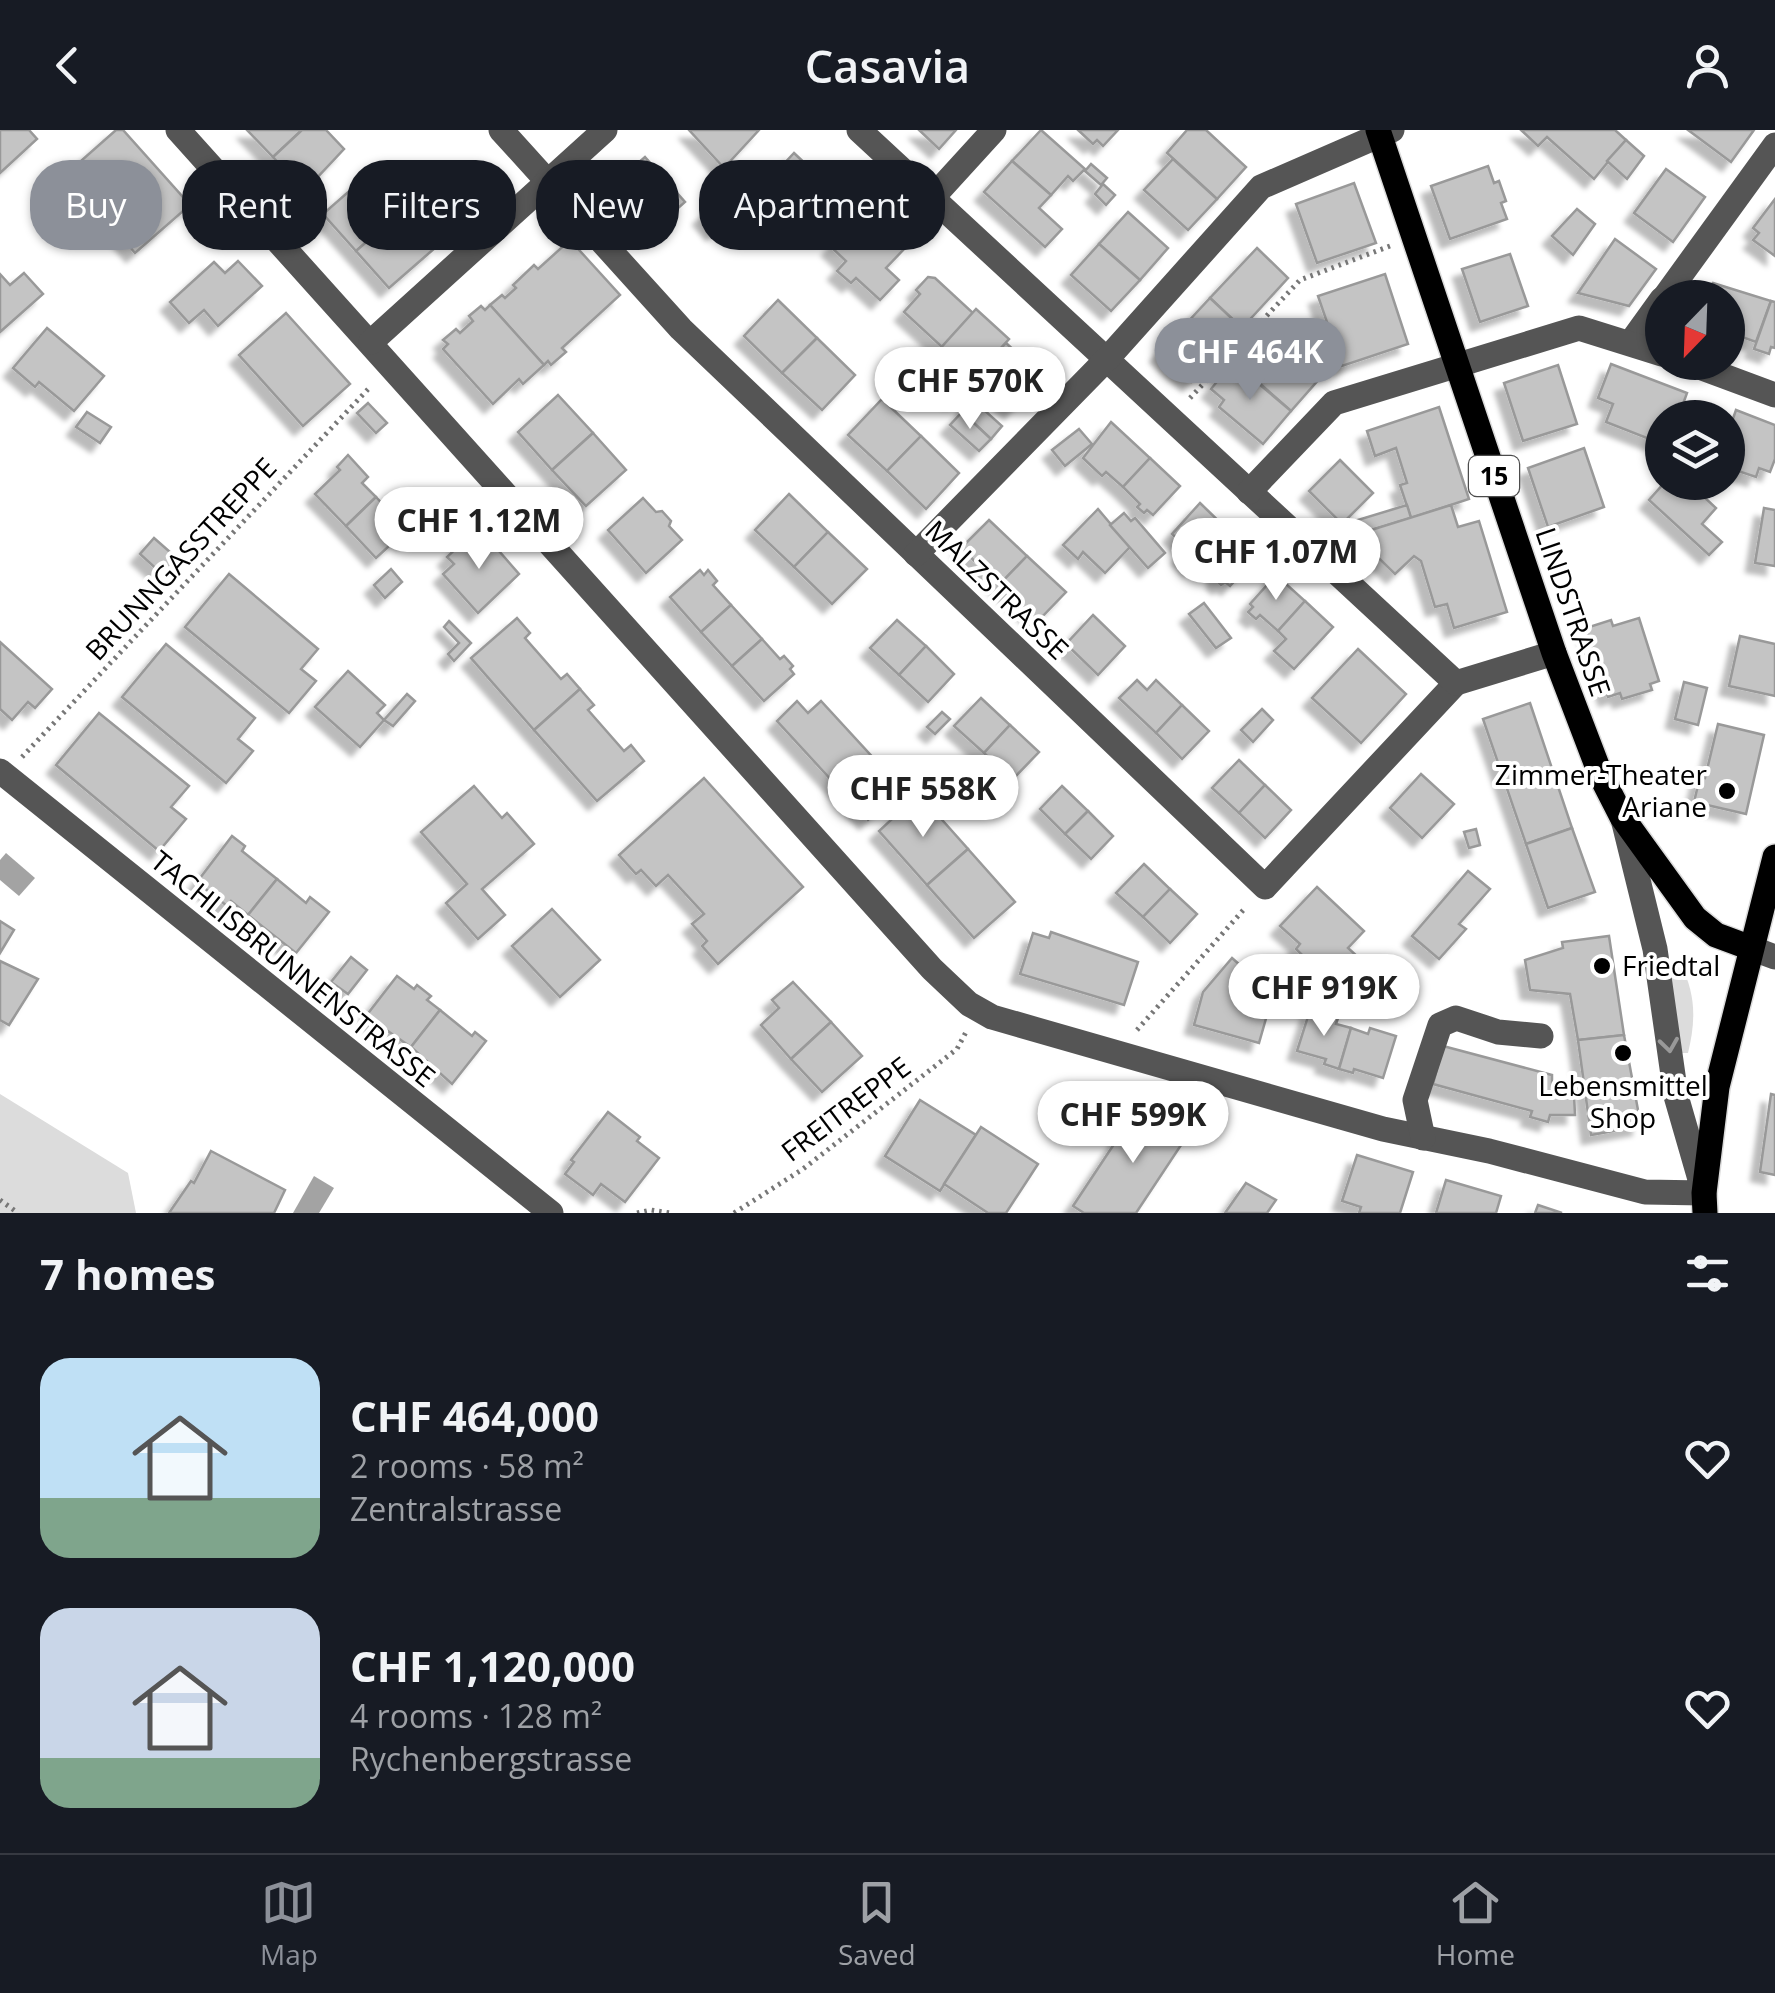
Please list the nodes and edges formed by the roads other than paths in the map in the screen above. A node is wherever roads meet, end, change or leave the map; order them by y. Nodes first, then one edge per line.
1 (178, 130) edge
2 (501, 130) edge
3 (606, 130) edge
4 (859, 130) edge
5 (994, 130) edge
6 (1383, 132) edge
7 (1775, 145) edge
8 (573, 160) edge
9 (891, 160) edge
10 (536, 169) edge
11 (945, 184) edge
12 (536, 193) edge
13 (945, 210) edge
14 (609, 250) edge
15 (1676, 280) edge
16 (1645, 323) edge
17 (371, 342) junction
18 (1631, 342) junction
19 (1645, 347) edge
20 (1107, 359) junction
21 (1457, 363) junction
22 (1735, 380) edge
23 (1775, 395) edge
24 (1249, 492) junction
25 (916, 554) junction
26 (1554, 653) junction
27 (1456, 683) junction
28 (9, 766) edge
29 (1622, 818) junction
30 (1775, 857) edge
31 (1763, 953) edge
32 (1541, 1036) dead end
33 (1423, 1138) junction
34 (1705, 1203) edge
35 (550, 1213) edge

1 - 17 street
2 - 10 street, MALZSTRASSE
3 - 8 street
4 - 9 street
5 - 11 street
6 - 20 street
6 - 21 main road, LINDSTRASSE / 15
7 - 15 street
12 - 17 street
13 - 20 street
14 - 25 street, MALZSTRASSE
16 - 18 street
17 - 33 street
18 - 19 street
18 - 21 street
20 - 24 street
20 - 25 street
21 - 24 street
21 - 26 main road, LINDSTRASSE / 15
22 - 23 street
24 - 27 street
25 - 27 street, MALZSTRASSE
26 - 27 street
26 - 29 main road, LINDSTRASSE / 15
28 - 35 street, TACHLISBRUNNENSTRASSE
29 - 31 main road, LINDSTRASSE / 15
29 -> 34 street
30 - 31 main road
31 - 34 main road
32 - 33 street
33 - 34 street

